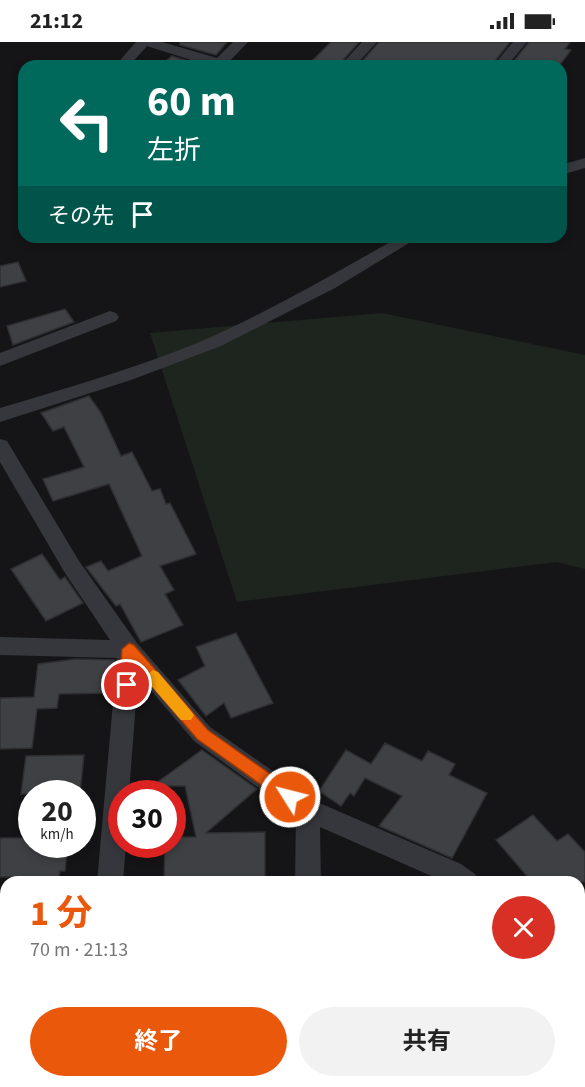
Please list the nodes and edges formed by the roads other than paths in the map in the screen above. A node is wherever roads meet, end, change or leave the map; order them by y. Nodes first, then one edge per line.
1 (143, 42) edge
2 (148, 42) edge
3 (241, 42) edge
4 (370, 42) edge
5 (520, 42) edge
6 (127, 60) edge
7 (202, 60) edge
8 (222, 60) edge
9 (353, 60) edge
10 (505, 60) edge
11 (585, 163) edge
12 (567, 168) edge
13 (401, 243) edge
14 (110, 317) dead end
15 (0, 360) edge
16 (0, 415) edge
17 (0, 446) edge
18 (0, 646) edge
19 (129, 649) junction
20 (308, 810) junction
21 (110, 876) edge
22 (308, 876) edge
23 (458, 876) edge

1 - 6 street
2 - 7 street
3 - 8 street
4 - 9 street
5 - 10 street
11 - 12 street
13 - 16 street
14 - 15 street
17 - 19 street
18 - 19 street
19 - 20 street
19 - 21 street
20 - 22 street
20 - 23 street

